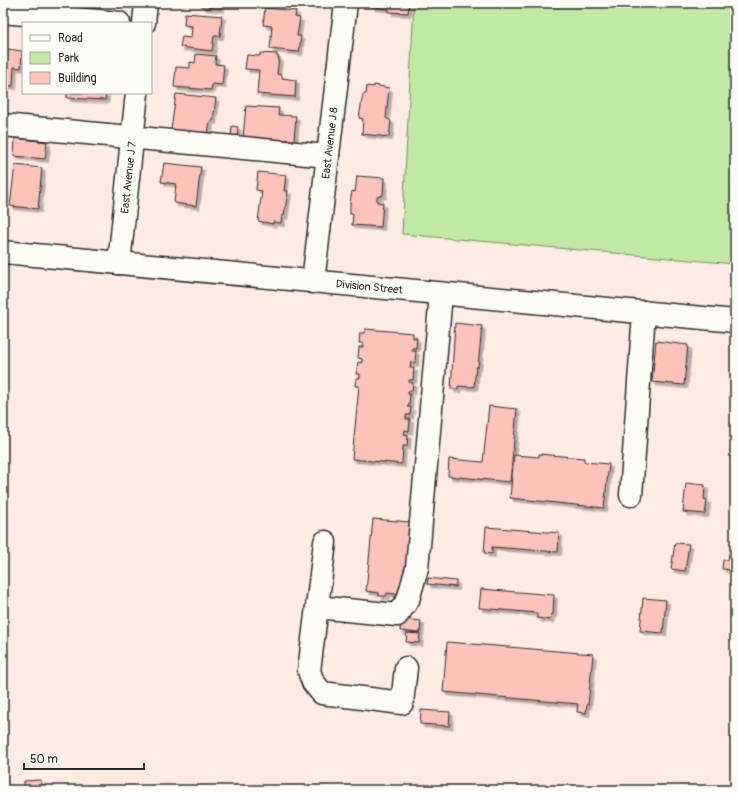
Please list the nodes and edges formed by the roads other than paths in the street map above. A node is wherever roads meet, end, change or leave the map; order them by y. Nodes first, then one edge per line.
1 (146, 3) edge
2 (346, 3) edge
3 (3, 12) edge
4 (108, 22) edge
5 (144, 22) edge
6 (137, 94) edge
7 (3, 125) edge
8 (132, 137) junction
9 (328, 156) junction
10 (3, 252) edge
11 (119, 263) junction
12 (313, 282) junction
13 (441, 294) junction
14 (644, 312) junction
15 (735, 320) edge
16 (631, 495) dead end
17 (325, 542) dead end
18 (317, 607) junction
19 (406, 668) dead end

1 - 5 street
2 - 9 street, East Avenue J 8
3 - 4 street
6 - 8 street, East Avenue J 7
7 - 8 street
8 - 9 street
8 - 11 street, East Avenue J 7
9 - 12 street, East Avenue J 8
10 - 11 street, Division Street
11 - 12 street, Division Street
12 - 13 street, Division Street
13 - 14 street, Division Street
13 - 18 street
14 - 15 street, Division Street
14 - 16 street
17 - 18 street
18 - 19 street

